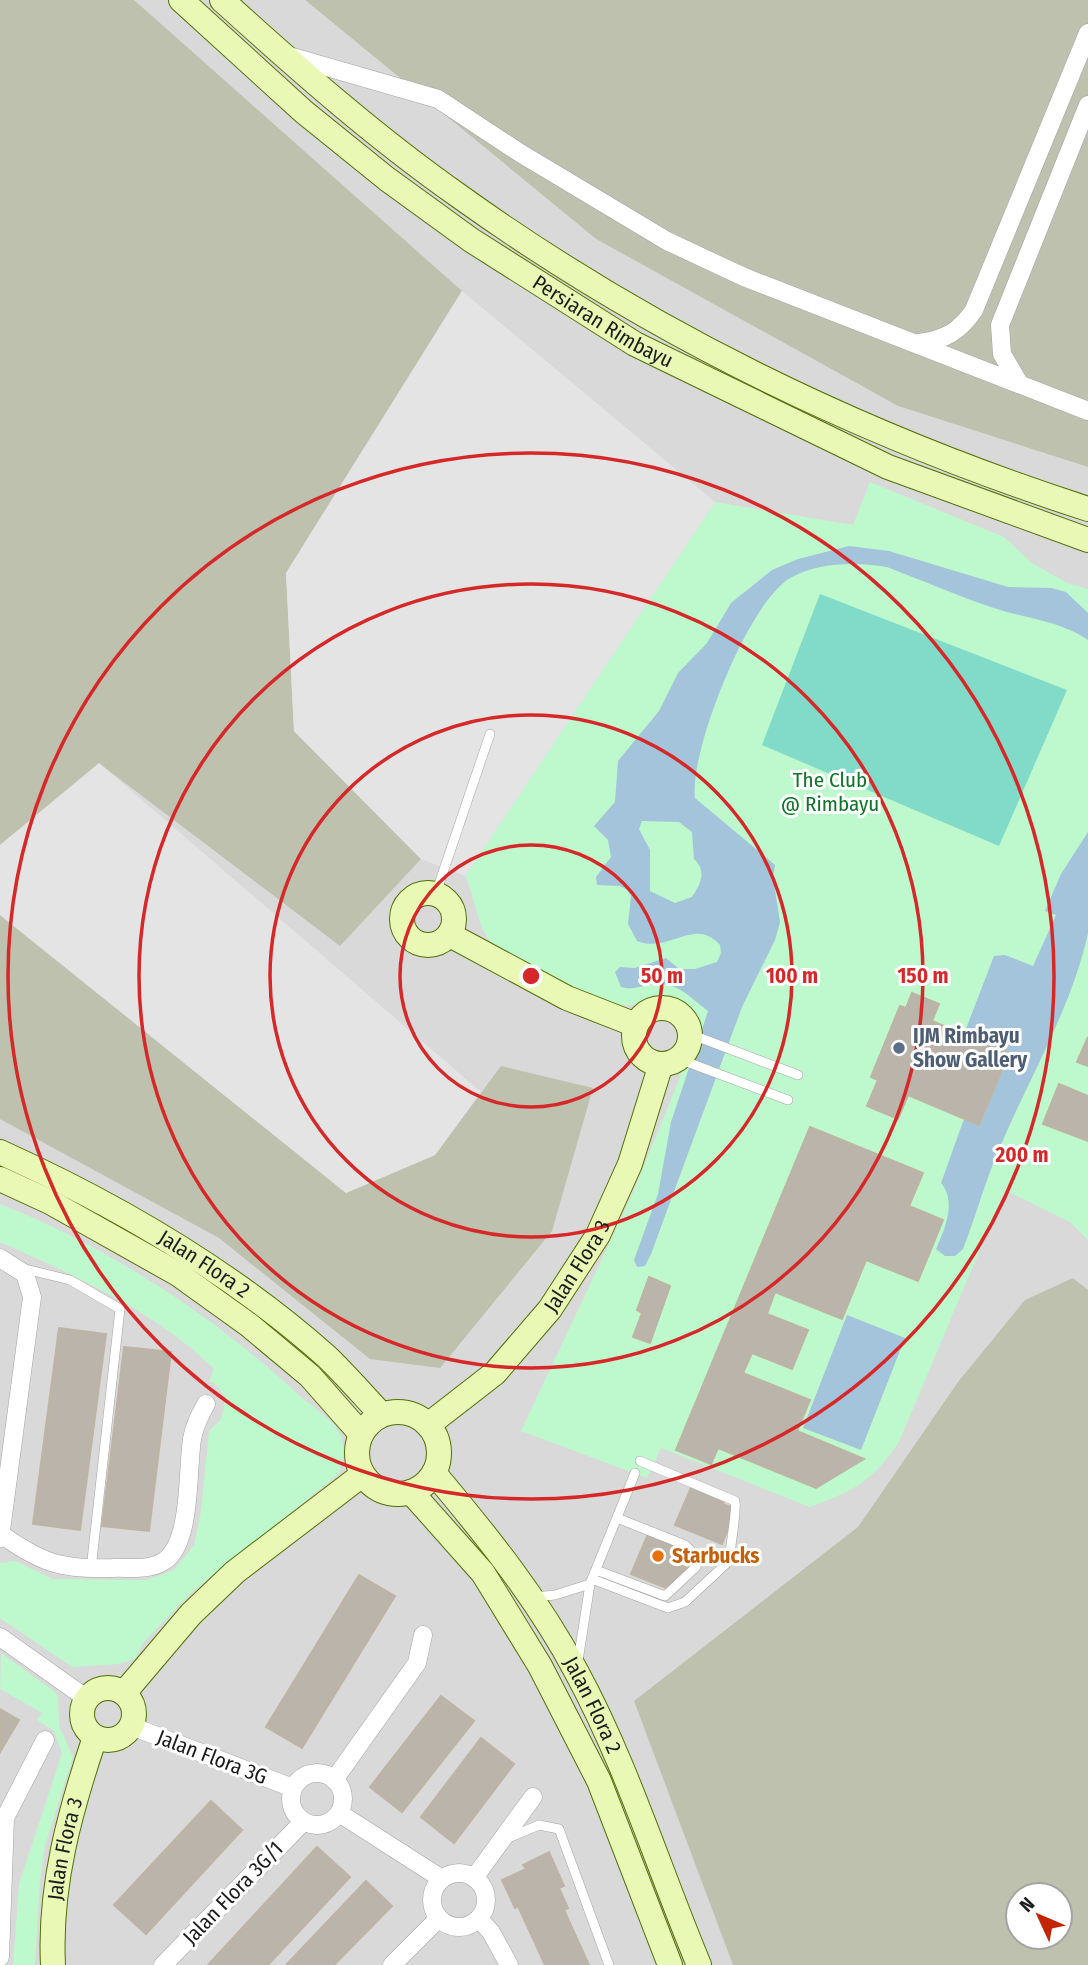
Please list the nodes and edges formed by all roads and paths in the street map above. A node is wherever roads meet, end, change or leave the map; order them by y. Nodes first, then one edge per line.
1 (181, 0) edge
2 (222, 0) edge
3 (1088, 33) edge
4 (278, 53) junction
5 (1088, 105) edge
6 (919, 343) junction
7 (1019, 383) junction
8 (1088, 411) edge
9 (1088, 509) edge
10 (1088, 540) edge
11 (490, 734) dead end
12 (436, 893) junction
13 (450, 935) junction
14 (636, 1025) junction
15 (692, 1035) junction
16 (675, 1061) junction
17 (799, 1075) dead end
18 (788, 1100) dead end
19 (0, 1152) edge
20 (0, 1179) edge
21 (8, 1262) edge
22 (206, 1404) dead end
23 (382, 1414) junction
24 (428, 1425) junction
25 (361, 1434) junction
26 (640, 1461) dead end
27 (434, 1473) junction
28 (635, 1473) dead end
29 (362, 1475) junction
30 (411, 1492) junction
31 (617, 1518) junction
32 (1, 1536) edge
33 (91, 1569) junction
34 (596, 1570) junction
35 (591, 1582) junction
36 (532, 1597) junction
37 (423, 1635) dead end
38 (1, 1640) edge
39 (577, 1672) junction
40 (124, 1693) junction
41 (86, 1698) junction
42 (131, 1726) junction
43 (95, 1737) junction
44 (45, 1740) dead end
45 (334, 1780) junction
46 (293, 1788) junction
47 (533, 1797) dead end
48 (339, 1813) junction
49 (303, 1822) junction
50 (499, 1842) junction
51 (474, 1878) junction
52 (442, 1880) junction
53 (439, 1919) junction
54 (479, 1919) junction
55 (0, 1957) edge
56 (53, 1965) edge
57 (163, 1965) edge
58 (392, 1965) edge
59 (509, 1965) edge
60 (609, 1965) edge
61 (670, 1965) edge
62 (699, 1965) edge

1 - 10 street, Persiaran Rimbayu
2 - 4 street, Persiaran Rimbayu
3 - 6 street
4 - 6 street
4 - 9 street, Persiaran Rimbayu
5 - 7 street
6 - 7 street
7 - 8 street
11 - 12 lane
12 - 13 street
12 - 13 street
13 - 14 street
14 - 15 street
14 - 16 street
15 - 16 street
15 - 17 lane
16 - 18 lane
16 - 24 street, Jalan Flora 3
19 - 23 street, Jalan Flora 2
20 - 25 street, Jalan Flora 2
21 - 32 street
21 - 33 lane
22 - 33 street
23 - 24 street
23 - 25 street
24 - 27 street
25 - 29 street
26 - 35 lane
27 - 30 street
27 - 36 street, Jalan Flora 2
28 - 31 lane
29 - 30 street
29 - 40 street
30 - 61 street, Jalan Flora 2
31 - 34 lane
31 - 34 lane
32 - 33 street
34 - 35 lane
35 - 36 lane
35 - 39 lane
36 - 39 street, Jalan Flora 2
37 - 45 street
38 - 41 street
39 - 62 street, Jalan Flora 2
40 - 41 street
40 - 42 street
41 - 43 street
42 - 43 street
42 - 46 street, Jalan Flora 3G
43 - 56 street, Jalan Flora 3
44 - 55 street
45 - 46 street, Jalan Flora 3G
45 - 48 street
46 - 49 street, Jalan Flora 3G
47 - 50 street
48 - 49 street
48 - 52 street
49 - 57 street, Jalan Flora 3G/1
50 - 51 street
50 - 60 lane
51 - 52 street
51 - 54 street
52 - 53 street
53 - 54 street
53 - 58 street
54 - 59 street

